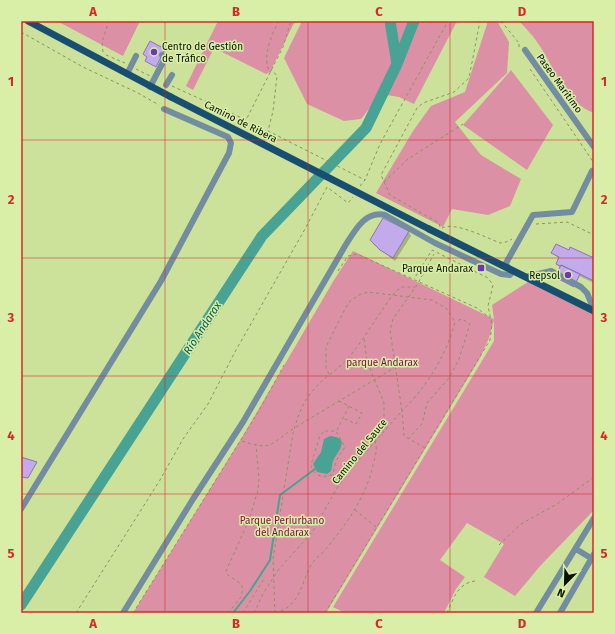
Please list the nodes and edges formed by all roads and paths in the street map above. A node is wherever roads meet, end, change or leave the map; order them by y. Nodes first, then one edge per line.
1 (28, 21) edge
2 (109, 21) edge
3 (279, 21) edge
4 (291, 21) edge
5 (448, 21) edge
6 (480, 21) edge
7 (502, 21) edge
8 (21, 22) edge
9 (43, 30) junction
10 (21, 32) edge
11 (519, 43) junction
12 (98, 51) dead end
13 (522, 51) junction
14 (103, 54) junction
15 (162, 55) dead end
16 (136, 56) dead end
17 (131, 66) junction
18 (529, 67) dead end
19 (272, 70) junction
20 (127, 74) junction
21 (172, 75) dead end
22 (154, 78) junction
23 (166, 84) joint
24 (150, 87) junction
25 (164, 109) joint
26 (463, 124) dead end
27 (594, 147) edge
28 (594, 163) edge
29 (592, 171) dead end
30 (365, 180) junction
31 (383, 182) junction
32 (532, 224) dead end
33 (439, 231) junction
34 (594, 235) edge
35 (513, 238) dead end
36 (434, 254) dead end
37 (511, 270) junction
38 (335, 276) dead end
39 (526, 277) junction
40 (413, 279) junction
41 (419, 282) junction
42 (417, 285) junction
43 (392, 296) junction
44 (409, 297) junction
45 (594, 311) edge
46 (490, 318) junction
47 (455, 322) junction
48 (364, 339) junction
49 (284, 365) dead end
50 (395, 367) junction
51 (330, 375) junction
52 (374, 379) junction
53 (338, 400) junction
54 (349, 406) junction
55 (402, 411) junction
56 (343, 418) junction
57 (294, 428) junction
58 (336, 431) junction
59 (384, 431) junction
60 (408, 439) junction
61 (375, 440) junction
62 (242, 441) dead end
63 (256, 445) junction
64 (425, 449) junction
65 (333, 474) junction
66 (594, 477) edge
67 (338, 479) dead end
68 (21, 509) edge
69 (354, 510) junction
70 (594, 518) edge
71 (377, 528) junction
72 (498, 545) dead end
73 (576, 549) junction
74 (593, 558) edge
75 (265, 577) dead end
76 (274, 577) junction
77 (475, 581) dead end
78 (76, 613) edge
79 (122, 613) edge
80 (133, 613) edge
81 (228, 613) edge
82 (242, 613) edge
83 (254, 613) edge
84 (275, 613) edge
85 (325, 613) edge
86 (447, 613) edge
87 (536, 613) edge
88 (560, 613) edge

1 - 9 main road, Camino de Ribera
2 - 14 path
3 - 19 path
4 - 19 path
5 - 30 path
6 - 31 path
7 - 11 path
8 - 9 main road, Camino de Ribera
9 - 20 main road, Camino de Ribera
10 - 25 path
11 - 13 path
11 - 13 path
12 - 14 path
13 - 27 street, Paseo Marítimo
14 - 17 path
15 - 22 street
16 - 17 street
17 - 20 street
17 - 22 path
18 - 28 path
19 - 23 path
19 - 30 path
20 - 24 main road, Camino de Ribera
21 - 23 street
22 - 24 street
24 - 33 main road, Camino de Ribera, bridge
25 - 68 street
26 - 31 path
29 - 37 street
30 - 78 path
31 - 33 path
32 - 34 path
33 - 35 path
33 - 37 main road, Camino de Ribera
36 - 41 path
37 - 39 main road, Camino de Ribera
37 - 79 street
38 - 40 path
39 - 45 main road, Camino de Ribera
39 - 45 street
40 - 41 path
40 - 46 path
41 - 42 path
41 - 46 path
42 - 43 path
42 - 44 path
43 - 44 path
43 - 48 path
43 - 51 path
44 - 47 path
44 - 50 path
46 - 64 path
47 - 55 path, Camino del Sauce
47 - 60 path
48 - 51 path
48 - 52 path
49 - 80 path
50 - 52 path
50 - 55 path
51 - 57 path
52 - 53 path
52 - 59 path
53 - 54 path
53 - 57 path
54 - 56 path
54 - 56 path
55 - 59 path, Camino del Sauce
55 - 60 path
56 - 58 path
57 - 63 path
57 - 76 path
58 - 65 path
58 - 65 path
59 - 61 path, Camino del Sauce
60 - 64 path
61 - 69 path
61 - 76 path, Camino del Sauce
62 - 63 path
63 - 81 path
64 - 71 path
65 - 67 path
66 - 72 path
69 - 71 path
69 - 84 path
70 - 73 street
71 - 85 path
73 - 74 street
73 - 87 street
74 - 88 street
75 - 82 path
76 - 83 path, Camino del Sauce
76 - 84 path
77 - 86 path

